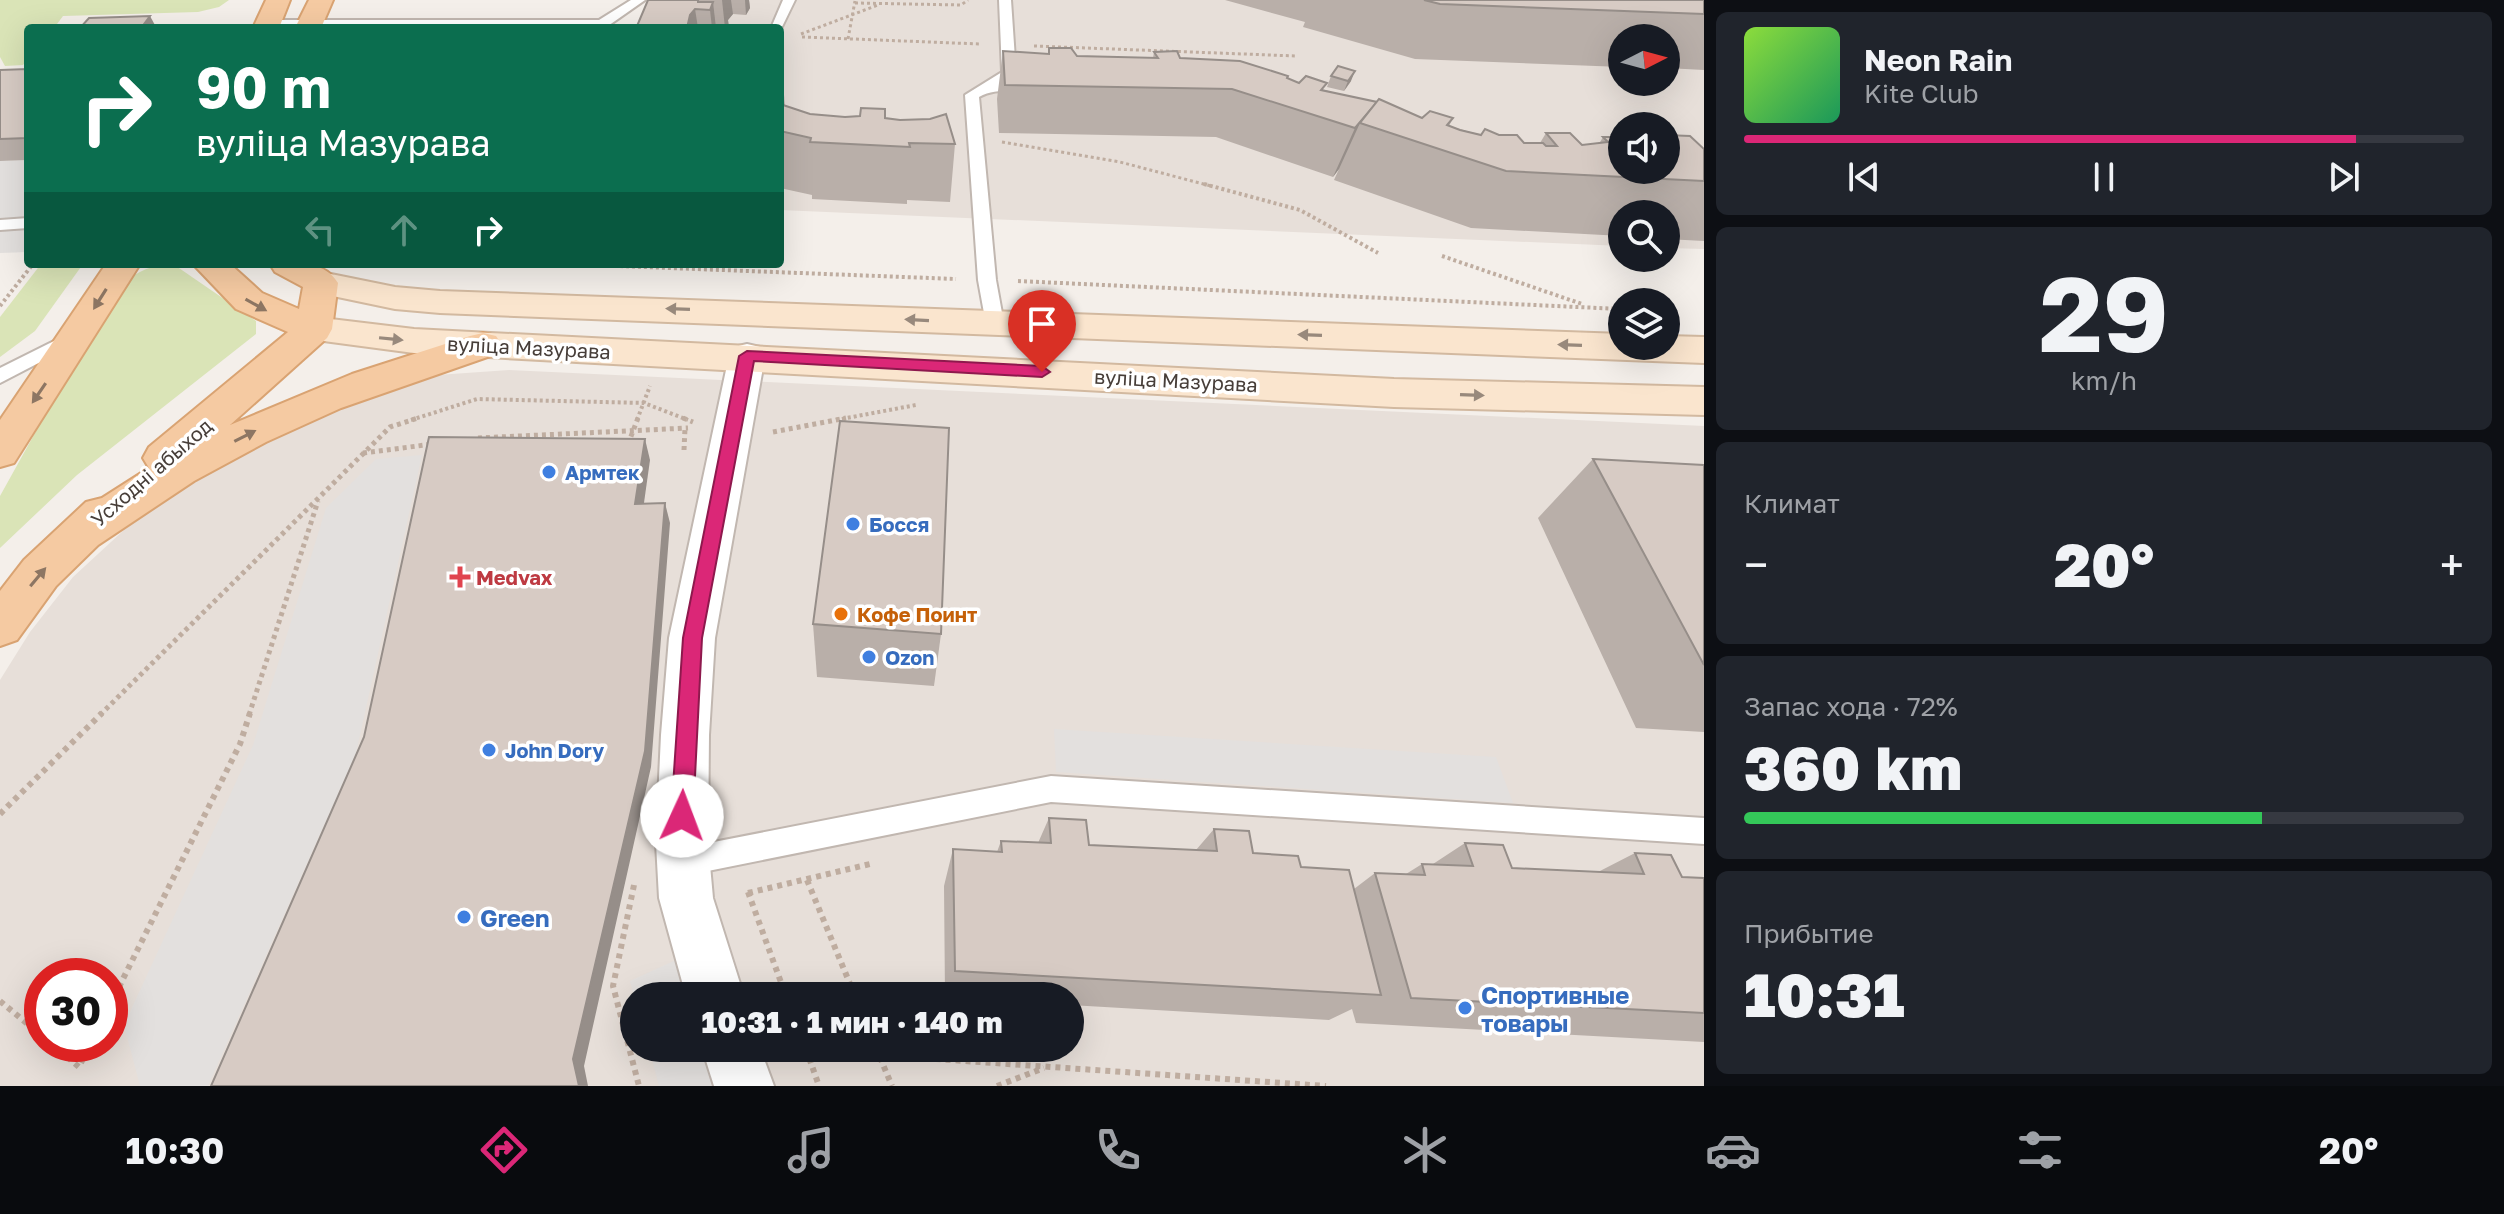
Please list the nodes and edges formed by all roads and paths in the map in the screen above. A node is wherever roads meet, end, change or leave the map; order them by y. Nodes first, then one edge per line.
1 (278, 0) edge
2 (639, 0) edge
3 (789, 0) edge
4 (895, 0) edge
5 (968, 0) edge
6 (1005, 0) edge
7 (855, 2) edge
8 (883, 4) junction
9 (852, 13) junction
10 (313, 17) edge
11 (268, 24) edge
12 (277, 24) edge
13 (419, 24) edge
14 (602, 24) edge
15 (779, 24) edge
16 (792, 37) dead end
17 (848, 39) dead end
18 (989, 85) junction
19 (1051, 86) edge
20 (974, 138) junction
21 (24, 223) edge
22 (0, 225) edge
23 (1378, 253) dead end
24 (1442, 256) dead end
25 (30, 268) edge
26 (120, 268) edge
27 (214, 268) edge
28 (294, 268) edge
29 (625, 268) edge
30 (652, 268) edge
31 (655, 270) junction
32 (987, 280) junction
33 (321, 283) junction
34 (0, 306) edge
35 (1590, 307) junction
36 (1608, 308) edge
37 (756, 311) junction
38 (995, 324) junction
39 (314, 329) junction
40 (78, 334) junction
41 (483, 345) junction
42 (1704, 350) edge
43 (747, 356) junction
44 (0, 376) edge
45 (654, 377) dead end
46 (1704, 401) edge
47 (644, 403) junction
48 (924, 403) dead end
49 (705, 427) dead end
50 (695, 428) dead end
51 (633, 430) junction
52 (760, 433) dead end
53 (474, 439) edge
54 (628, 445) edge
55 (0, 452) edge
56 (363, 453) junction
57 (432, 459) edge
58 (319, 499) junction
59 (81, 533) junction
60 (0, 626) edge
61 (0, 814) edge
62 (1704, 831) edge
63 (708, 857) junction
64 (882, 861) dead end
65 (807, 880) junction
66 (748, 893) junction
67 (128, 969) edge
68 (711, 982) edge
69 (781, 982) edge
70 (849, 982) edge
71 (0, 1001) edge
72 (24, 1021) edge
73 (736, 1062) edge
74 (811, 1062) edge
75 (882, 1062) edge
76 (1002, 1062) edge
77 (1048, 1066) junction
78 (744, 1086) edge
79 (819, 1086) edge
80 (892, 1086) edge
81 (997, 1086) edge
82 (1326, 1086) edge

1 - 11 main road
2 - 14 lane
3 - 15 lane
4 - 8 path
5 - 8 path
6 - 18 lane
7 - 8 path
7 - 9 path
8 - 9 path
9 - 16 path
9 - 17 path
10 - 12 lane
10 - 13 lane
18 - 19 lane
18 - 20 lane
20 - 23 path
20 - 32 lane
21 - 22 lane
24 - 35 path
25 - 34 path
26 -> 40 main road
27 -> 39 main road
28 - 33 main road
29 - 31 path
30 - 31 path
31 - 32 path
32 - 35 path
32 - 38 lane
37 -> 33 main road, вуліца Мазурава
33 - 39 main road
35 - 36 path
38 -> 37 main road, вуліца Мазурава
37 - 43 main road
42 -> 38 main road, вуліца Мазурава
39 -> 41 main road, вуліца Мазурава
39 - 59 main road, Усходні абыход
40 - 44 lane
40 -> 55 main road
41 - 43 main road, вуліца Мазурава
59 -> 41 main road
43 -> 46 main road, вуліца Мазурава
43 - 63 street
45 - 47 path
47 - 49 path
47 - 51 path
47 - 56 path
48 - 52 path
50 - 51 path
51 - 53 path
51 - 54 path
56 - 57 path
56 - 58 path
58 - 61 path
58 - 67 path
60 -> 59 main road, Усходні абыход
62 - 63 lane
63 - 66 path
63 - 68 street
64 - 65 path
65 - 66 path
65 - 70 path
66 - 69 path
71 - 72 path
73 - 78 street
74 - 79 path
75 - 80 path
76 - 77 path
77 - 81 path
77 - 82 path

